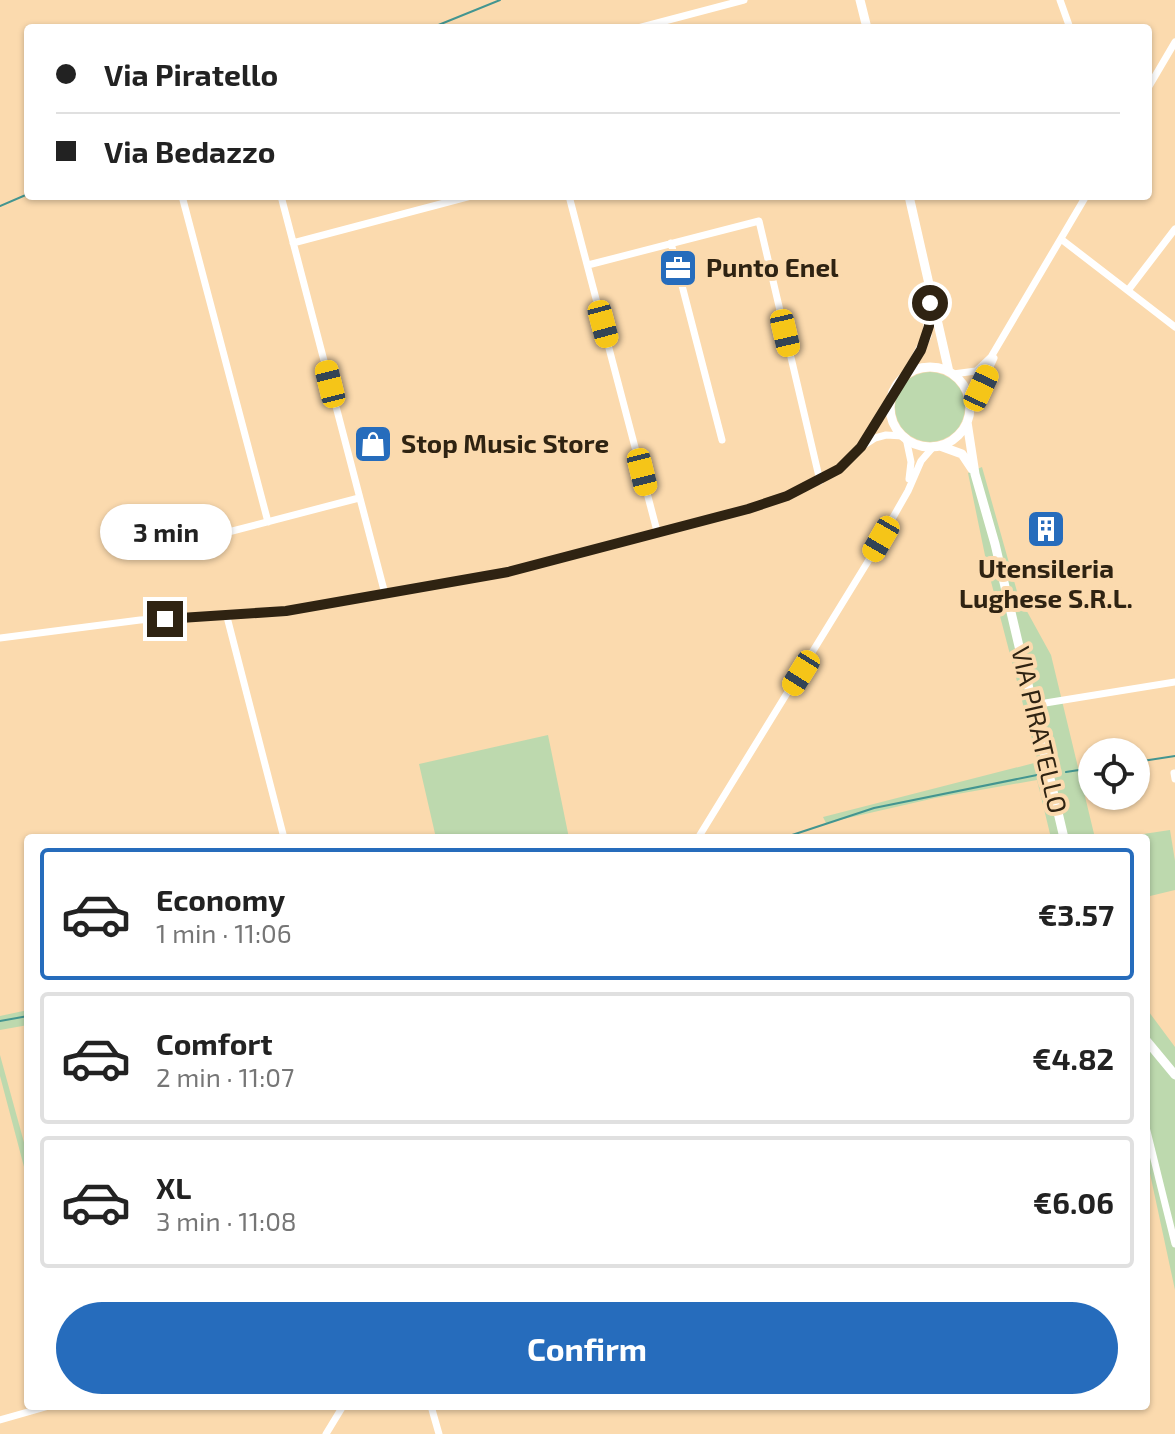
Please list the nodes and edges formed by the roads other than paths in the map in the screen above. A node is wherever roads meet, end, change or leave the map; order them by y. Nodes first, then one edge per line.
1 (744, 0) edge
2 (860, 0) edge
3 (1060, 0) edge
4 (653, 24) edge
5 (866, 24) edge
6 (1069, 24) edge
7 (1175, 42) edge
8 (1152, 81) edge
9 (183, 200) edge
10 (282, 200) edge
11 (456, 200) edge
12 (570, 200) edge
13 (910, 200) edge
14 (1084, 200) edge
15 (1175, 229) edge
16 (1061, 239) junction
17 (293, 243) junction
18 (671, 243) junction
19 (588, 265) junction
20 (927, 275) junction
21 (1129, 289) junction
22 (1175, 327) edge
23 (1002, 342) junction
24 (951, 373) junction
25 (907, 375) junction
26 (892, 395) junction
27 (970, 411) junction
28 (967, 422) junction
29 (904, 437) junction
30 (722, 440) dead end
31 (937, 446) junction
32 (861, 447) junction
33 (820, 481) junction
34 (978, 483) junction
35 (908, 491) junction
36 (359, 498) junction
37 (268, 522) junction
38 (657, 531) junction
39 (213, 536) dead end
40 (385, 594) junction
41 (227, 617) junction
42 (0, 638) edge
43 (1175, 682) edge
44 (1033, 705) junction
45 (283, 834) edge
46 (700, 834) edge
47 (1063, 834) edge
48 (1150, 1045) edge
49 (1175, 1075) edge
50 (1150, 1143) edge
51 (1175, 1244) edge
52 (35, 1410) edge
53 (341, 1410) edge
54 (432, 1410) edge
55 (0, 1420) edge
56 (326, 1434) edge
57 (439, 1434) edge

1 - 4 street
2 - 5 main road
3 - 6 street
7 - 8 street
9 - 37 street
10 - 17 street
11 - 17 street
12 - 19 street
13 - 20 main road
14 - 16 street
15 - 21 street
16 - 21 street
16 - 23 street
17 - 36 street
18 - 19 street
18 - 30 street
18 - 33 street
19 - 38 street
20 - 24 main road
20 - 25 main road
21 - 22 street
23 - 24 street
23 - 27 street
24 - 25 main road
24 - 27 main road
25 - 26 main road
26 - 29 main road
26 - 32 street
27 - 28 main road
28 - 31 main road
28 - 34 main road, VIA PIRATELLO
29 - 31 main road
29 - 32 street
29 - 35 street
31 - 34 main road, VIA PIRATELLO
31 - 35 street
32 - 33 street
33 - 38 street
34 - 44 main road, VIA PIRATELLO
35 - 46 street
36 - 37 street
36 - 40 street
37 - 39 street
38 - 40 street
40 - 41 street
41 - 42 street
41 - 45 street
43 - 44 street
44 - 47 main road, VIA PIRATELLO
48 - 49 main road
50 - 51 street
52 - 55 street
53 - 56 street
54 - 57 street

